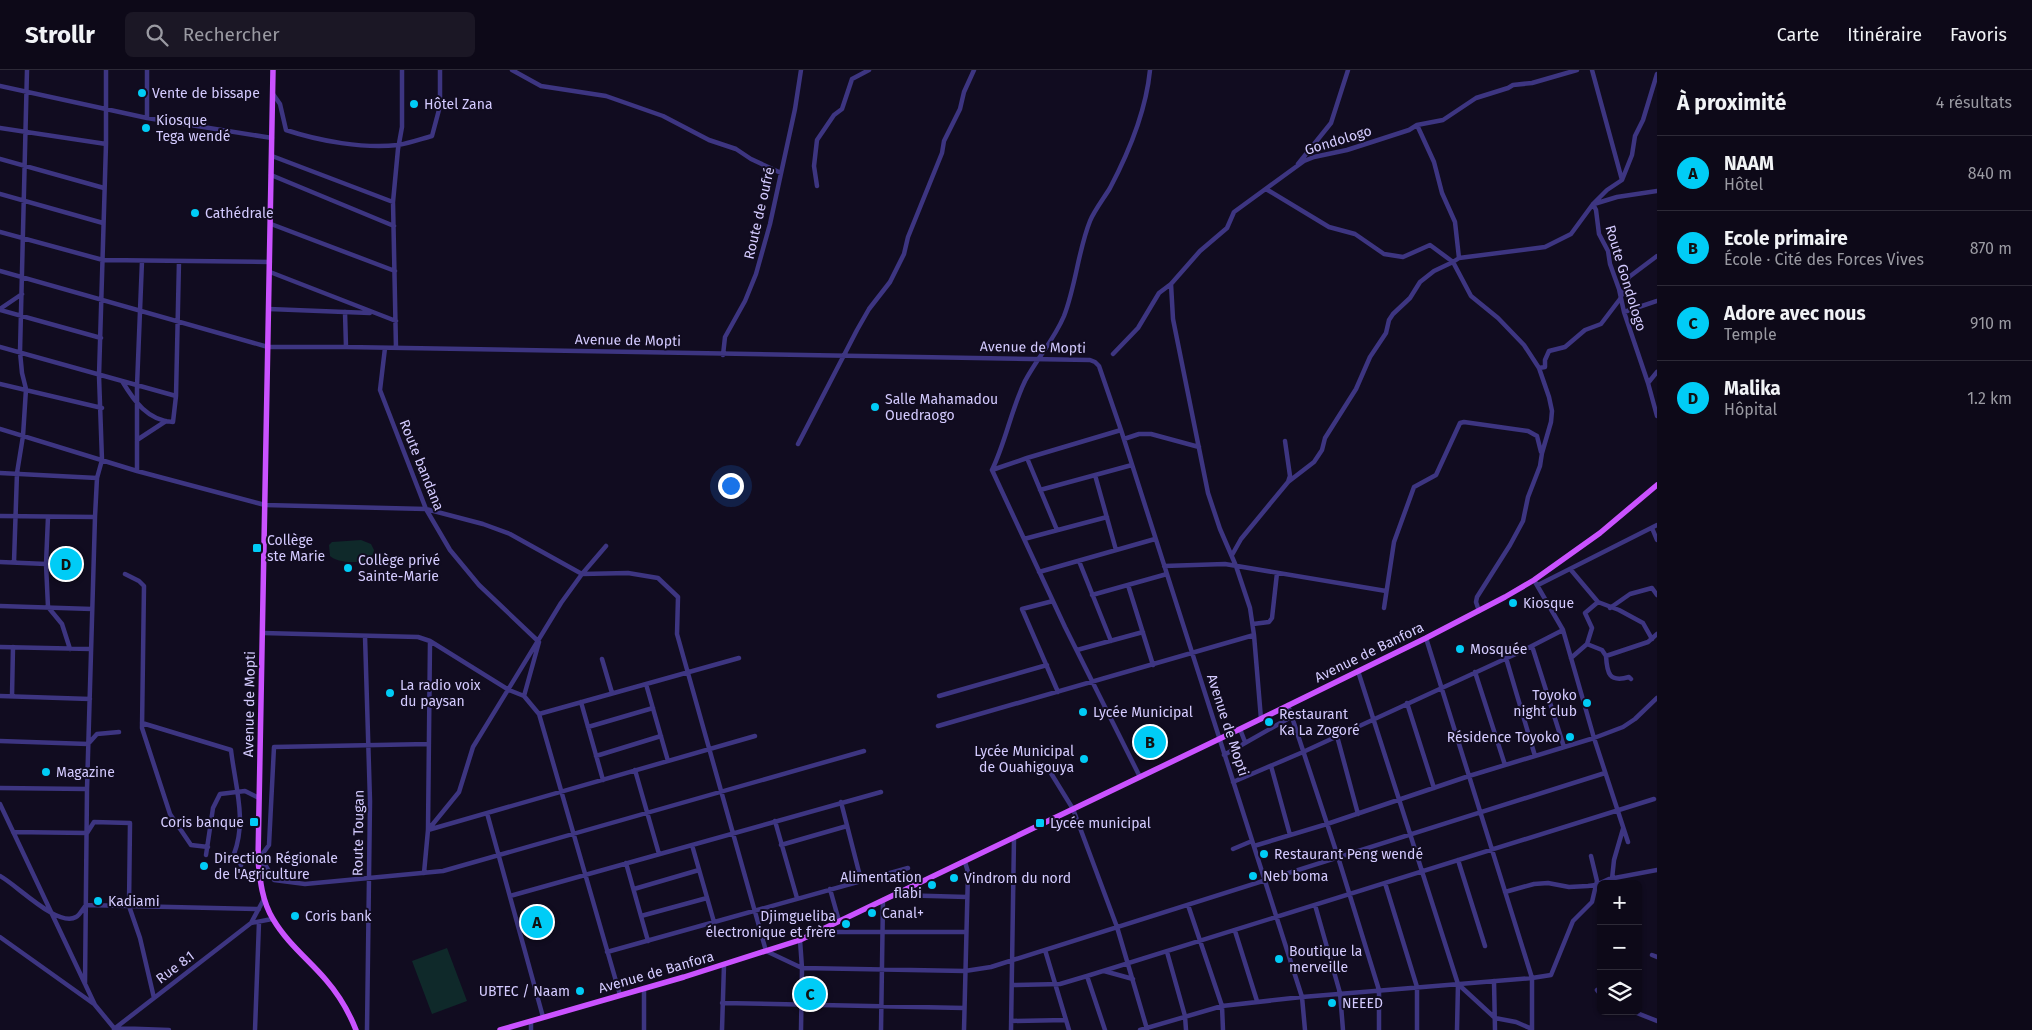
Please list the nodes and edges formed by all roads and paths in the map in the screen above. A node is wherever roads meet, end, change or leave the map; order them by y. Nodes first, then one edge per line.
1 (27, 70) edge
2 (106, 70) edge
3 (147, 70) edge
4 (274, 70) edge
5 (402, 70) edge
6 (440, 70) edge
7 (512, 70) edge
8 (801, 70) edge
9 (869, 70) edge
10 (974, 70) edge
11 (1150, 70) edge
12 (1348, 70) edge
13 (1577, 70) edge
14 (1592, 70) edge
15 (1657, 74) edge
16 (0, 86) edge
17 (26, 91) junction
18 (273, 94) junction
19 (105, 107) junction
20 (147, 118) junction
21 (1417, 124) junction
22 (0, 128) edge
23 (27, 132) junction
24 (272, 138) junction
25 (106, 144) junction
26 (398, 145) junction
27 (272, 156) junction
28 (0, 159) edge
29 (26, 167) junction
30 (1295, 168) junction
31 (781, 173) junction
32 (272, 175) junction
33 (1622, 180) junction
34 (817, 186) dead end
35 (104, 188) junction
36 (1266, 189) junction
37 (1657, 191) edge
38 (0, 194) edge
39 (24, 202) junction
40 (393, 202) junction
41 (1593, 204) junction
42 (103, 223) junction
43 (270, 224) junction
44 (394, 226) junction
45 (0, 232) edge
46 (24, 238) junction
47 (1657, 256) edge
48 (1459, 258) junction
49 (103, 260) junction
50 (1657, 260) edge
51 (142, 261) junction
52 (179, 261) junction
53 (270, 262) junction
54 (1453, 262) junction
55 (1649, 262) junction
56 (0, 270) edge
57 (395, 271) junction
58 (270, 272) junction
59 (22, 276) junction
60 (1171, 284) junction
61 (22, 294) junction
62 (1620, 299) junction
63 (102, 300) junction
64 (1657, 301) edge
65 (0, 309) edge
66 (269, 309) junction
67 (141, 310) junction
68 (345, 312) junction
69 (1624, 312) junction
70 (375, 313) junction
71 (22, 316) junction
72 (178, 321) junction
73 (396, 321) junction
74 (101, 338) junction
75 (0, 347) edge
76 (268, 347) junction
77 (346, 347) junction
78 (385, 348) junction
79 (396, 348) junction
80 (20, 352) junction
81 (1113, 354) dead end
82 (723, 355) junction
83 (842, 357) junction
84 (1038, 360) junction
85 (1539, 368) junction
86 (1657, 372) edge
87 (100, 376) junction
88 (122, 381) junction
89 (1648, 383) junction
90 (0, 384) edge
91 (137, 386) junction
92 (26, 390) junction
93 (176, 396) junction
94 (137, 405) junction
95 (102, 408) junction
96 (1657, 416) edge
97 (166, 422) junction
98 (1, 429) edge
99 (1121, 430) junction
100 (23, 436) junction
101 (1124, 439) junction
102 (137, 440) junction
103 (1285, 441) dead end
104 (798, 444) dead end
105 (1199, 447) junction
106 (1542, 453) junction
107 (1027, 458) junction
108 (102, 460) junction
109 (1132, 465) junction
110 (992, 470) junction
111 (137, 471) junction
112 (0, 473) edge
113 (17, 473) junction
114 (1095, 475) junction
115 (97, 478) junction
116 (1288, 482) junction
117 (1657, 485) edge
118 (1040, 490) junction
119 (265, 505) junction
120 (426, 509) junction
121 (0, 516) edge
122 (16, 516) junction
123 (48, 517) junction
124 (95, 517) junction
125 (1107, 517) junction
126 (1657, 525) edge
127 (1652, 528) junction
128 (1057, 530) junction
129 (1024, 539) junction
130 (1156, 539) junction
131 (1657, 540) edge
132 (606, 546) dead end
133 (1116, 550) junction
134 (1232, 555) junction
135 (1079, 561) junction
136 (0, 562) edge
137 (14, 562) junction
138 (46, 564) junction
139 (1164, 566) junction
140 (1236, 566) junction
141 (1571, 570) junction
142 (1039, 572) junction
143 (1277, 573) junction
144 (125, 574) dead end
145 (582, 574) junction
146 (1167, 574) junction
147 (1536, 583) junction
148 (1128, 585) junction
149 (1655, 587) edge
150 (1386, 591) junction
151 (1092, 595) junction
152 (1657, 595) edge
153 (1053, 601) junction
154 (1598, 602) junction
155 (0, 606) edge
156 (48, 606) junction
157 (92, 608) junction
158 (1384, 608) dead end
159 (1610, 608) junction
160 (1479, 611) junction
161 (1253, 624) junction
162 (1563, 630) junction
163 (1142, 632) junction
164 (263, 633) junction
165 (1657, 634) edge
166 (1254, 635) junction
167 (365, 636) junction
168 (1426, 638) junction
169 (1652, 639) junction
170 (430, 641) junction
171 (1111, 641) junction
172 (539, 642) junction
173 (1587, 644) junction
174 (1532, 646) junction
175 (0, 647) edge
176 (13, 647) junction
177 (91, 648) junction
178 (70, 649) junction
179 (1077, 650) junction
180 (1192, 654) junction
181 (1606, 656) junction
182 (739, 658) dead end
183 (1506, 658) junction
184 (1571, 658) junction
185 (602, 659) dead end
186 (1046, 665) junction
187 (1153, 665) junction
188 (1358, 671) junction
189 (688, 672) junction
190 (1475, 672) junction
191 (1631, 679) dead end
192 (1093, 682) junction
193 (646, 684) junction
194 (1441, 687) junction
195 (510, 690) junction
196 (1058, 692) junction
197 (612, 693) junction
198 (0, 696) edge
199 (12, 696) junction
200 (524, 696) junction
201 (939, 696) dead end
202 (1657, 698) edge
203 (90, 699) junction
204 (581, 702) junction
205 (1407, 703) junction
206 (1288, 705) junction
207 (653, 708) junction
208 (538, 714) junction
209 (1291, 717) junction
210 (1373, 718) junction
211 (1260, 719) junction
212 (142, 723) junction
213 (938, 726) dead end
214 (588, 727) junction
215 (1240, 729) junction
216 (119, 732) dead end
217 (661, 736) junction
218 (755, 736) dead end
219 (1337, 736) junction
220 (1594, 738) junction
221 (1218, 739) junction
222 (0, 741) edge
223 (1245, 742) junction
224 (88, 744) junction
225 (370, 744) junction
226 (429, 744) junction
227 (1564, 747) junction
228 (709, 749) junction
229 (864, 751) dead end
230 (1303, 752) junction
231 (1224, 755) junction
232 (596, 756) junction
233 (1535, 756) junction
234 (668, 761) junction
235 (1505, 765) junction
236 (1271, 766) junction
237 (635, 770) junction
238 (1049, 770) dead end
239 (1605, 773) junction
240 (1470, 776) junction
241 (1140, 777) junction
242 (602, 780) junction
243 (1233, 782) junction
244 (0, 788) edge
245 (1434, 788) junction
246 (88, 789) junction
247 (239, 791) junction
248 (721, 791) junction
249 (561, 792) junction
250 (881, 792) dead end
251 (260, 798) junction
252 (1654, 799) dead end
253 (1399, 800) junction
254 (840, 802) junction
255 (0, 804) edge
256 (1073, 809) junction
257 (1618, 810) junction
258 (1481, 812) junction
259 (487, 813) junction
260 (647, 813) junction
261 (1358, 814) junction
262 (774, 821) junction
263 (1327, 824) junction
264 (847, 826) junction
265 (1623, 827) junction
266 (428, 830) junction
267 (14, 832) junction
268 (87, 833) junction
269 (733, 833) junction
270 (573, 834) junction
271 (1410, 835) junction
272 (1290, 836) junction
273 (1014, 838) junction
274 (1252, 841) junction
275 (1628, 842) dead end
276 (692, 845) junction
277 (781, 845) junction
278 (1254, 846) junction
279 (208, 848) junction
280 (1233, 849) dead end
281 (1492, 850) junction
282 (659, 854) junction
283 (206, 855) dead end
284 (498, 855) junction
285 (1591, 856) dead end
286 (1338, 857) junction
287 (258, 860) junction
288 (1458, 860) junction
289 (964, 862) junction
290 (626, 863) junction
291 (241, 864) dead end
292 (908, 868) dead end
293 (699, 870) junction
294 (1657, 870) edge
295 (1422, 871) junction
296 (424, 873) junction
297 (585, 875) junction
298 (0, 876) edge
299 (1612, 878) junction
300 (369, 879) junction
301 (861, 880) junction
302 (1265, 880) junction
303 (1385, 882) junction
304 (1596, 885) junction
305 (634, 889) junction
306 (830, 889) junction
307 (1505, 892) junction
308 (1350, 894) junction
309 (895, 895) junction
310 (510, 896) junction
311 (967, 897) junction
312 (707, 898) junction
313 (797, 898) junction
314 (264, 899) junction
315 (883, 900) junction
316 (86, 905) junction
317 (1188, 905) junction
318 (1315, 905) junction
319 (129, 906) junction
320 (259, 909) junction
321 (755, 910) junction
322 (52, 914) junction
323 (642, 916) junction
324 (1276, 918) junction
325 (272, 919) junction
326 (839, 921) junction
327 (259, 922) junction
328 (714, 922) junction
329 (251, 923) junction
330 (1117, 927) junction
331 (1235, 930) junction
332 (817, 932) junction
333 (883, 932) junction
334 (966, 932) junction
335 (0, 937) edge
336 (800, 940) junction
337 (648, 941) junction
338 (1201, 941) junction
339 (1485, 946) dead end
340 (1045, 950) junction
341 (766, 951) junction
342 (607, 952) junction
343 (1167, 952) junction
344 (1652, 955) dead end
345 (1657, 957) edge
346 (1013, 960) junction
347 (1128, 962) junction
348 (724, 965) junction
349 (802, 968) junction
350 (882, 970) junction
351 (1103, 970) junction
352 (965, 971) junction
353 (1087, 976) junction
354 (1532, 978) junction
355 (1133, 979) junction
356 (1494, 981) junction
357 (85, 984) junction
358 (1055, 984) junction
359 (1458, 984) junction
360 (1012, 985) junction
361 (1417, 987) junction
362 (644, 988) junction
363 (1379, 990) junction
364 (1340, 993) junction
365 (620, 995) junction
366 (1302, 996) junction
367 (154, 998) junction
368 (1257, 1001) junction
369 (722, 1003) junction
370 (95, 1005) junction
371 (802, 1005) junction
372 (882, 1006) junction
373 (1222, 1006) junction
374 (964, 1008) junction
375 (1642, 1015) edge
376 (1186, 1016) junction
377 (543, 1017) junction
378 (1495, 1018) junction
379 (1066, 1020) junction
380 (531, 1021) junction
381 (1011, 1021) junction
382 (1657, 1021) edge
383 (114, 1029) edge
384 (1147, 1029) edge
385 (169, 1030) edge
386 (255, 1030) edge
387 (356, 1030) edge
388 (367, 1030) edge
389 (500, 1030) edge
390 (531, 1030) edge
391 (644, 1030) edge
392 (722, 1030) edge
393 (801, 1030) edge
394 (881, 1030) edge
395 (964, 1030) edge
396 (1011, 1030) edge
397 (1069, 1030) edge
398 (1105, 1030) edge
399 (1140, 1030) edge
400 (1186, 1030) edge
401 (1223, 1030) edge
402 (1305, 1030) edge
403 (1342, 1030) edge
404 (1379, 1030) edge
405 (1417, 1030) edge
406 (1457, 1030) edge
407 (1495, 1030) edge
408 (1532, 1030) edge

1 - 17 street
2 - 19 street
3 - 20 street
4 - 18 main road, Avenue de Mopti
5 - 26 street
6 - 26 street
7 - 31 street
8 - 31 street, Route de oufré
9 - 34 street
10 - 83 street
11 - 84 street
12 - 30 street
13 - 21 street, Gondologo
14 - 33 street
15 - 33 street
16 - 17 street
17 - 19 street
17 - 23 street
18 - 24 main road, Avenue de Mopti
18 - 26 street
19 - 20 street
19 - 25 street
20 - 24 street
21 - 30 street, Gondologo
21 - 48 street
22 - 23 street
23 - 25 street
23 - 29 street
24 - 27 main road, Avenue de Mopti
25 - 35 street
26 - 40 street
27 - 32 main road, Avenue de Mopti
27 - 40 street
28 - 29 street
29 - 35 street
29 - 39 street
30 - 36 street, Gondologo
31 - 82 street, Route de oufré
32 - 43 main road, Avenue de Mopti
32 - 44 street
33 - 41 street
35 - 42 street
36 - 54 street
36 - 60 street, Gondologo
37 - 41 street
38 - 39 street
39 - 42 street
39 - 46 street
40 - 44 street
41 - 48 street
41 - 62 street, Route Gondologo
42 - 49 street
43 - 53 main road, Avenue de Mopti
43 - 57 street
44 - 57 street
45 - 46 street
46 - 49 street
46 - 59 street
47 - 55 street
48 - 54 street
49 - 51 street
49 - 63 street
50 - 55 street
51 - 52 street
51 - 67 street
52 - 53 street
52 - 72 street
53 - 58 main road, Avenue de Mopti
54 - 85 street
54 - 116 street
55 - 62 street
56 - 59 street
57 - 73 street
58 - 66 main road, Avenue de Mopti
58 - 70 street
59 - 61 street
59 - 63 street
60 - 81 street, Gondologo
60 - 105 street
61 - 65 street
61 - 71 street
62 - 69 street, Route Gondologo
62 - 85 street
63 - 67 street
63 - 74 street
64 - 69 street
65 - 71 street
66 - 68 street
66 - 76 main road, Avenue de Mopti
67 - 72 street
67 - 91 street
68 - 70 street
68 - 77 street
69 - 89 street, Route Gondologo
70 - 73 street
71 - 74 street
71 - 80 street
72 - 76 street
72 - 93 street
73 - 79 street
74 - 87 street
75 - 80 street
76 - 77 street, Avenue de Mopti
76 - 119 main road, Avenue de Mopti
77 - 78 street, Avenue de Mopti
78 - 79 street, Avenue de Mopti
78 - 120 street, Route bandana
79 - 82 street, Avenue de Mopti
80 - 87 street
80 - 92 street
82 - 83 street, Avenue de Mopti
83 - 84 street, Avenue de Mopti
83 - 104 street
84 - 99 street, Avenue de Mopti
84 - 110 street
85 - 106 street
86 - 89 street
87 - 88 street
87 - 95 street
88 - 91 street
88 - 94 street
89 - 96 street, Route Gondologo
90 - 92 street
91 - 93 street
91 - 94 street
92 - 95 street
92 - 100 street
93 - 97 street
94 - 97 street
94 - 102 street
95 - 108 street
97 - 102 street
98 - 100 street
99 - 101 street, Avenue de Mopti
99 - 107 street
100 - 108 street
100 - 113 street
101 - 105 street
101 - 109 street, Avenue de Mopti
102 - 111 street
103 - 116 street
105 - 134 street
106 - 150 street
106 - 160 street
107 - 110 street
107 - 118 street
108 - 111 street
108 - 115 street
109 - 114 street
109 - 130 street, Avenue de Mopti
110 - 129 street
111 - 119 street
112 - 113 street
113 - 115 street
113 - 122 street
114 - 118 street
114 - 125 street
115 - 124 street
116 - 134 street
117 - 147 main road, Avenue de Banfora
118 - 128 street
119 - 120 street
119 - 164 main road, Avenue de Mopti
120 - 145 street
120 - 172 street, Route bandana
121 - 122 street
122 - 123 street
122 - 137 street
123 - 124 street
123 - 138 street
124 - 157 street
125 - 128 street
125 - 133 street
126 - 127 street
127 - 131 street
127 - 141 street
128 - 129 street
129 - 142 street
130 - 133 street
130 - 139 street, Avenue de Mopti
132 - 145 street
133 - 135 street
134 - 140 street
135 - 142 street
135 - 151 street
136 - 137 street
137 - 138 street
138 - 156 street
139 - 140 street
139 - 146 street, Avenue de Mopti
140 - 143 street
140 - 161 street
141 - 147 street
141 - 154 street
142 - 153 street
143 - 150 street
143 - 161 street
144 - 212 street
145 - 172 street
145 - 189 street
146 - 148 street
146 - 180 street, Avenue de Mopti
147 - 160 main road, Avenue de Banfora
147 - 162 street
148 - 151 street
148 - 163 street
149 - 152 street
149 - 159 street
150 - 158 street
151 - 171 street
153 - 179 street
153 - 186 street
154 - 159 street
154 - 173 street
155 - 156 street
156 - 157 street
156 - 178 street
157 - 177 street
159 - 169 street
160 - 168 main road, Avenue de Banfora
161 - 166 street
162 - 174 street
162 - 184 street
163 - 171 street
163 - 187 street
164 - 167 street
164 - 251 main road, Avenue de Mopti
165 - 169 street
166 - 180 street
166 - 211 street
167 - 170 street
167 - 225 street, Route Tougan
168 - 188 main road, Avenue de Banfora
168 - 194 street
169 - 181 street
170 - 195 street
170 - 226 street
171 - 179 street
172 - 195 street
172 - 200 street
173 - 181 street
173 - 184 street
174 - 183 street
174 - 227 street
175 - 176 street
176 - 178 street
176 - 199 street
177 - 178 street
177 - 203 street
179 - 192 street
180 - 187 street
180 - 221 street, Avenue de Mopti
181 - 191 street
182 - 189 street
183 - 190 street
183 - 233 street
184 - 220 street
185 - 197 street
186 - 196 street
186 - 201 street
187 - 192 street
188 - 206 main road, Avenue de Banfora
188 - 210 street
189 - 193 street
189 - 228 street
190 - 194 street
190 - 235 street
192 - 196 street
192 - 241 street
193 - 197 street
193 - 207 street
194 - 205 street
194 - 240 street
195 - 200 street
195 - 266 street
196 - 213 street
197 - 204 street
198 - 199 street
199 - 203 street
200 - 208 street
202 - 220 street
203 - 224 street
204 - 208 street
204 - 214 street
205 - 210 street
205 - 245 street
206 - 209 street
206 - 211 main road, Avenue de Banfora
207 - 214 street
207 - 217 street
208 - 249 street
209 - 223 street
209 - 230 street
210 - 219 street
210 - 253 street
211 - 215 main road, Avenue de Banfora
212 - 247 street
212 - 279 street
214 - 232 street
215 - 221 main road, Avenue de Banfora
215 - 223 street
216 - 224 street
217 - 232 street
217 - 234 street
218 - 228 street
219 - 230 street
219 - 261 street
220 - 227 street
220 - 239 street
221 - 231 street, Avenue de Mopti
221 - 241 main road, Avenue de Banfora
222 - 224 street
223 - 231 street
224 - 246 street
225 - 226 street
225 - 287 street
225 - 300 street, Route Tougan
226 - 266 street
227 - 233 street
228 - 234 street
228 - 248 street
229 - 248 street
230 - 236 street
230 - 263 street
231 - 243 street, Avenue de Mopti
232 - 242 street
233 - 235 street
234 - 237 street
235 - 240 street
236 - 243 street
236 - 272 street
237 - 242 street
237 - 260 street
238 - 256 street
239 - 257 street
239 - 258 street
240 - 245 street
240 - 258 street
241 - 256 main road, Avenue de Banfora
242 - 249 street
243 - 274 street, Avenue de Mopti
244 - 246 street
245 - 253 street
246 - 268 street
247 - 251 street
247 - 279 street
247 - 291 street
248 - 260 street
248 - 269 street
249 - 259 street
249 - 270 street
250 - 254 street
251 - 287 main road, Avenue de Mopti
252 - 257 street
253 - 261 street
253 - 271 street
254 - 262 street
254 - 264 street
255 - 267 street
256 - 273 main road, Avenue de Banfora
256 - 330 street
257 - 265 street
257 - 281 street
258 - 271 street
258 - 281 street
259 - 266 street
259 - 284 street
260 - 270 street
260 - 282 street
261 - 263 street
262 - 269 street
262 - 277 street
263 - 272 street
263 - 286 street
264 - 277 street
264 - 301 street
265 - 275 street
265 - 299 street
266 - 296 street
267 - 268 street
267 - 322 street
268 - 316 street
268 - 319 street
269 - 276 street
269 - 321 street
270 - 284 street
270 - 297 street
271 - 286 street
271 - 295 street
272 - 278 street
273 - 289 main road, Avenue de Banfora
273 - 346 street
274 - 278 street, Avenue de Mopti
274 - 280 street
276 - 282 street
276 - 293 street
277 - 313 street
278 - 302 street, Avenue de Mopti
279 - 283 street
281 - 288 street
281 - 307 street
282 - 290 street
284 - 296 street
284 - 310 street
285 - 304 street
286 - 302 street
286 - 308 street
287 - 300 street
287 - 314 main road, Avenue de Mopti
288 - 295 street
288 - 339 street
289 - 309 main road, Avenue de Banfora
289 - 311 street
290 - 297 street
290 - 305 street
292 - 301 street
293 - 305 street
293 - 312 street
294 - 299 street
295 - 303 street
295 - 359 street
296 - 300 street
297 - 310 street
297 - 342 street
298 - 322 street
299 - 304 street
300 - 388 street, Route Tougan
301 - 306 street
302 - 317 street
302 - 324 street, Avenue de Mopti
303 - 308 street
303 - 361 street
304 - 307 street
304 - 354 street
305 - 323 street
306 - 313 street
306 - 326 street
307 - 354 street
308 - 318 street
308 - 363 street
309 - 311 street, Avenue de Banfora
309 - 315 main road, Avenue de Banfora
310 - 377 street
311 - 334 street
312 - 323 street
312 - 328 street
313 - 321 street
314 - 320 street, Rue 8.1
314 - 325 main road, Avenue de Mopti
315 - 326 main road, Avenue de Banfora
315 - 333 street
316 - 319 street
316 - 322 street
316 - 357 street
317 - 330 street
317 - 338 street
318 - 324 street
318 - 364 street
319 - 320 street
319 - 367 street
320 - 329 street, Rue 8.1
321 - 328 street
321 - 341 street
322 - 357 street
323 - 337 street
324 - 331 street
324 - 366 street, Avenue de Mopti
325 - 327 street
325 - 387 main road, Avenue de Mopti
326 - 332 main road, Avenue de Banfora
327 - 329 street
327 - 386 street
328 - 337 street
329 - 367 street, Rue 8.1
330 - 340 street
330 - 347 street
331 - 338 street
331 - 368 street
332 - 333 street, Avenue de Banfora
332 - 336 main road, Avenue de Banfora
333 - 334 street, Avenue de Banfora
333 - 350 street
334 - 352 street
335 - 370 street
336 - 341 main road, Avenue de Banfora
336 - 349 street
337 - 342 street
338 - 343 street
338 - 373 street
340 - 346 street
340 - 358 street
341 - 348 main road, Avenue de Banfora
341 - 349 street
342 - 365 street
343 - 347 street
343 - 376 street
344 - 345 street
346 - 352 street
346 - 360 street
347 - 351 street
347 - 355 street
348 - 362 main road, Avenue de Banfora
348 - 369 street
349 - 350 street
349 - 371 street
350 - 352 street
350 - 372 street
351 - 353 street
351 - 355 street
352 - 374 street
353 - 358 street
353 - 398 street
354 - 356 street
354 - 408 street
355 - 384 street
356 - 359 street
356 - 378 street
357 - 370 street
358 - 360 street
358 - 379 street
359 - 361 street
359 - 378 street
359 - 406 street
360 - 381 street
361 - 363 street
361 - 405 street
362 - 365 main road, Avenue de Banfora
362 - 391 street
363 - 364 street
363 - 404 street
364 - 366 street
364 - 403 street
365 - 377 main road, Avenue de Banfora
366 - 368 street
366 - 402 street, Avenue de Mopti
367 - 383 street, Rue 8.1
368 - 373 street
369 - 371 street
369 - 392 street
370 - 383 street
371 - 372 street
371 - 393 street
372 - 374 street
372 - 394 street
373 - 376 street
373 - 401 street
374 - 395 street
375 - 382 street
376 - 384 street
376 - 400 street
377 - 380 main road, Avenue de Banfora
378 - 407 street
378 - 408 street
379 - 381 street
379 - 397 street
380 - 389 main road, Avenue de Banfora
380 - 390 street
381 - 396 street
383 - 385 street
384 - 399 street

